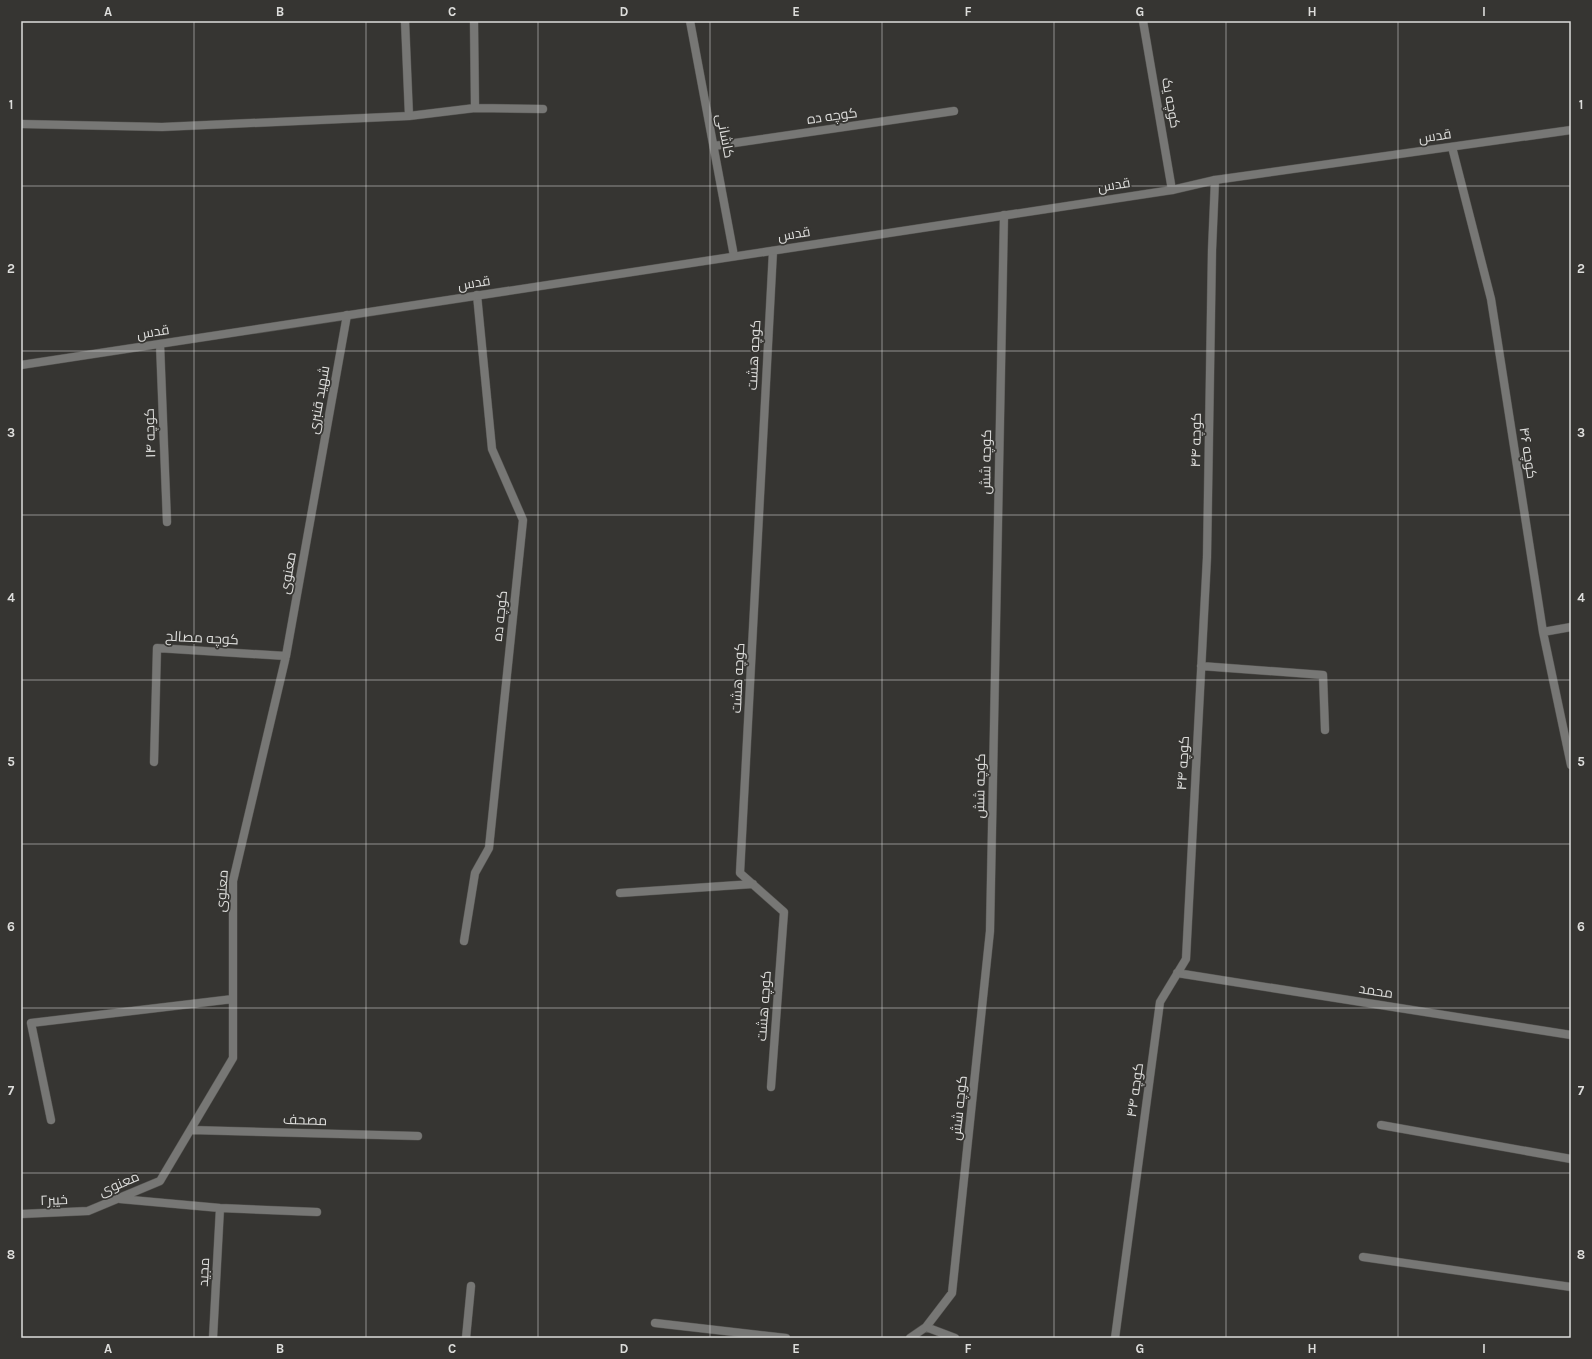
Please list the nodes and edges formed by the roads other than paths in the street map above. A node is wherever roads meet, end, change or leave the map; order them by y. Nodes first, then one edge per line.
1 (405, 21) edge
2 (474, 21) edge
3 (690, 21) edge
4 (1143, 21) edge
5 (475, 108) junction
6 (543, 109) dead end
7 (954, 111) dead end
8 (409, 116) junction
9 (21, 124) edge
10 (1571, 130) edge
11 (714, 146) junction
12 (1452, 147) junction
13 (1215, 180) junction
14 (1172, 190) junction
15 (1004, 216) junction
16 (773, 251) junction
17 (734, 256) junction
18 (476, 295) junction
19 (347, 315) junction
20 (160, 344) junction
21 (21, 365) edge
22 (316, 490) joint
23 (167, 522) dead end
24 (1571, 627) edge
25 (1543, 632) junction
26 (286, 656) junction
27 (1201, 666) junction
28 (1325, 730) dead end
29 (154, 762) dead end
30 (1571, 765) edge
31 (753, 884) junction
32 (620, 893) dead end
33 (464, 941) dead end
34 (1177, 973) junction
35 (233, 999) junction
36 (1571, 1035) edge
37 (771, 1087) dead end
38 (51, 1120) dead end
39 (1381, 1125) dead end
40 (191, 1130) junction
41 (418, 1136) dead end
42 (1571, 1159) edge
43 (119, 1198) junction
44 (220, 1208) junction
45 (88, 1211) joint
46 (317, 1212) dead end
47 (21, 1214) edge
48 (1363, 1257) dead end
49 (471, 1286) dead end
50 (1571, 1286) edge
51 (655, 1323) dead end
52 (926, 1327) junction
53 (213, 1338) edge
54 (466, 1338) edge
55 (786, 1338) edge
56 (910, 1338) edge
57 (955, 1338) edge
58 (1115, 1338) edge

1 - 8 street
2 - 5 street
3 - 11 street, کاشانی
4 - 14 street, کوچه یک
5 - 6 street
5 - 8 street
7 - 11 street, کوچه ده
8 - 9 street
10 - 12 street, قدس
11 - 17 street, کاشانی
12 - 13 street, قدس
12 - 25 street, کوچه ۴۶
13 - 14 street, قدس
13 - 27 street, کوچه ۴۴
14 - 15 street, قدس
15 - 16 street, قدس
15 - 52 street, کوچه شش
16 - 17 street, قدس
16 - 31 street, کوچه هشت
17 - 18 street, قدس
18 - 19 street, قدس
18 - 33 street, کوچه ده
19 - 20 street, قدس
19 - 22 street, شهید قنبری
20 - 21 street, قدس
20 - 23 street, کوچه ۱۴
22 - 26 street, معنوی
24 - 25 street
25 - 30 street, کوچه ۴۶
26 - 29 street, کوچه مصالح
26 - 35 street, معنوی
27 - 28 street
27 - 34 street, کوچه ۴۴
31 - 32 street
31 - 37 street, کوچه هشت
34 - 36 street, محمد
34 - 58 street, کوچه ۴۴
35 - 38 street
35 - 40 street, معنوی
39 - 42 street
40 - 41 street, مصحف
40 - 43 street, معنوی
43 - 44 street
43 - 45 street, معنوی
44 - 46 street
44 - 53 street, مجید
45 - 47 street, خیبر۲
48 - 50 street
49 - 54 street
51 - 55 street
52 - 56 street, کوچه شش
52 - 57 street

